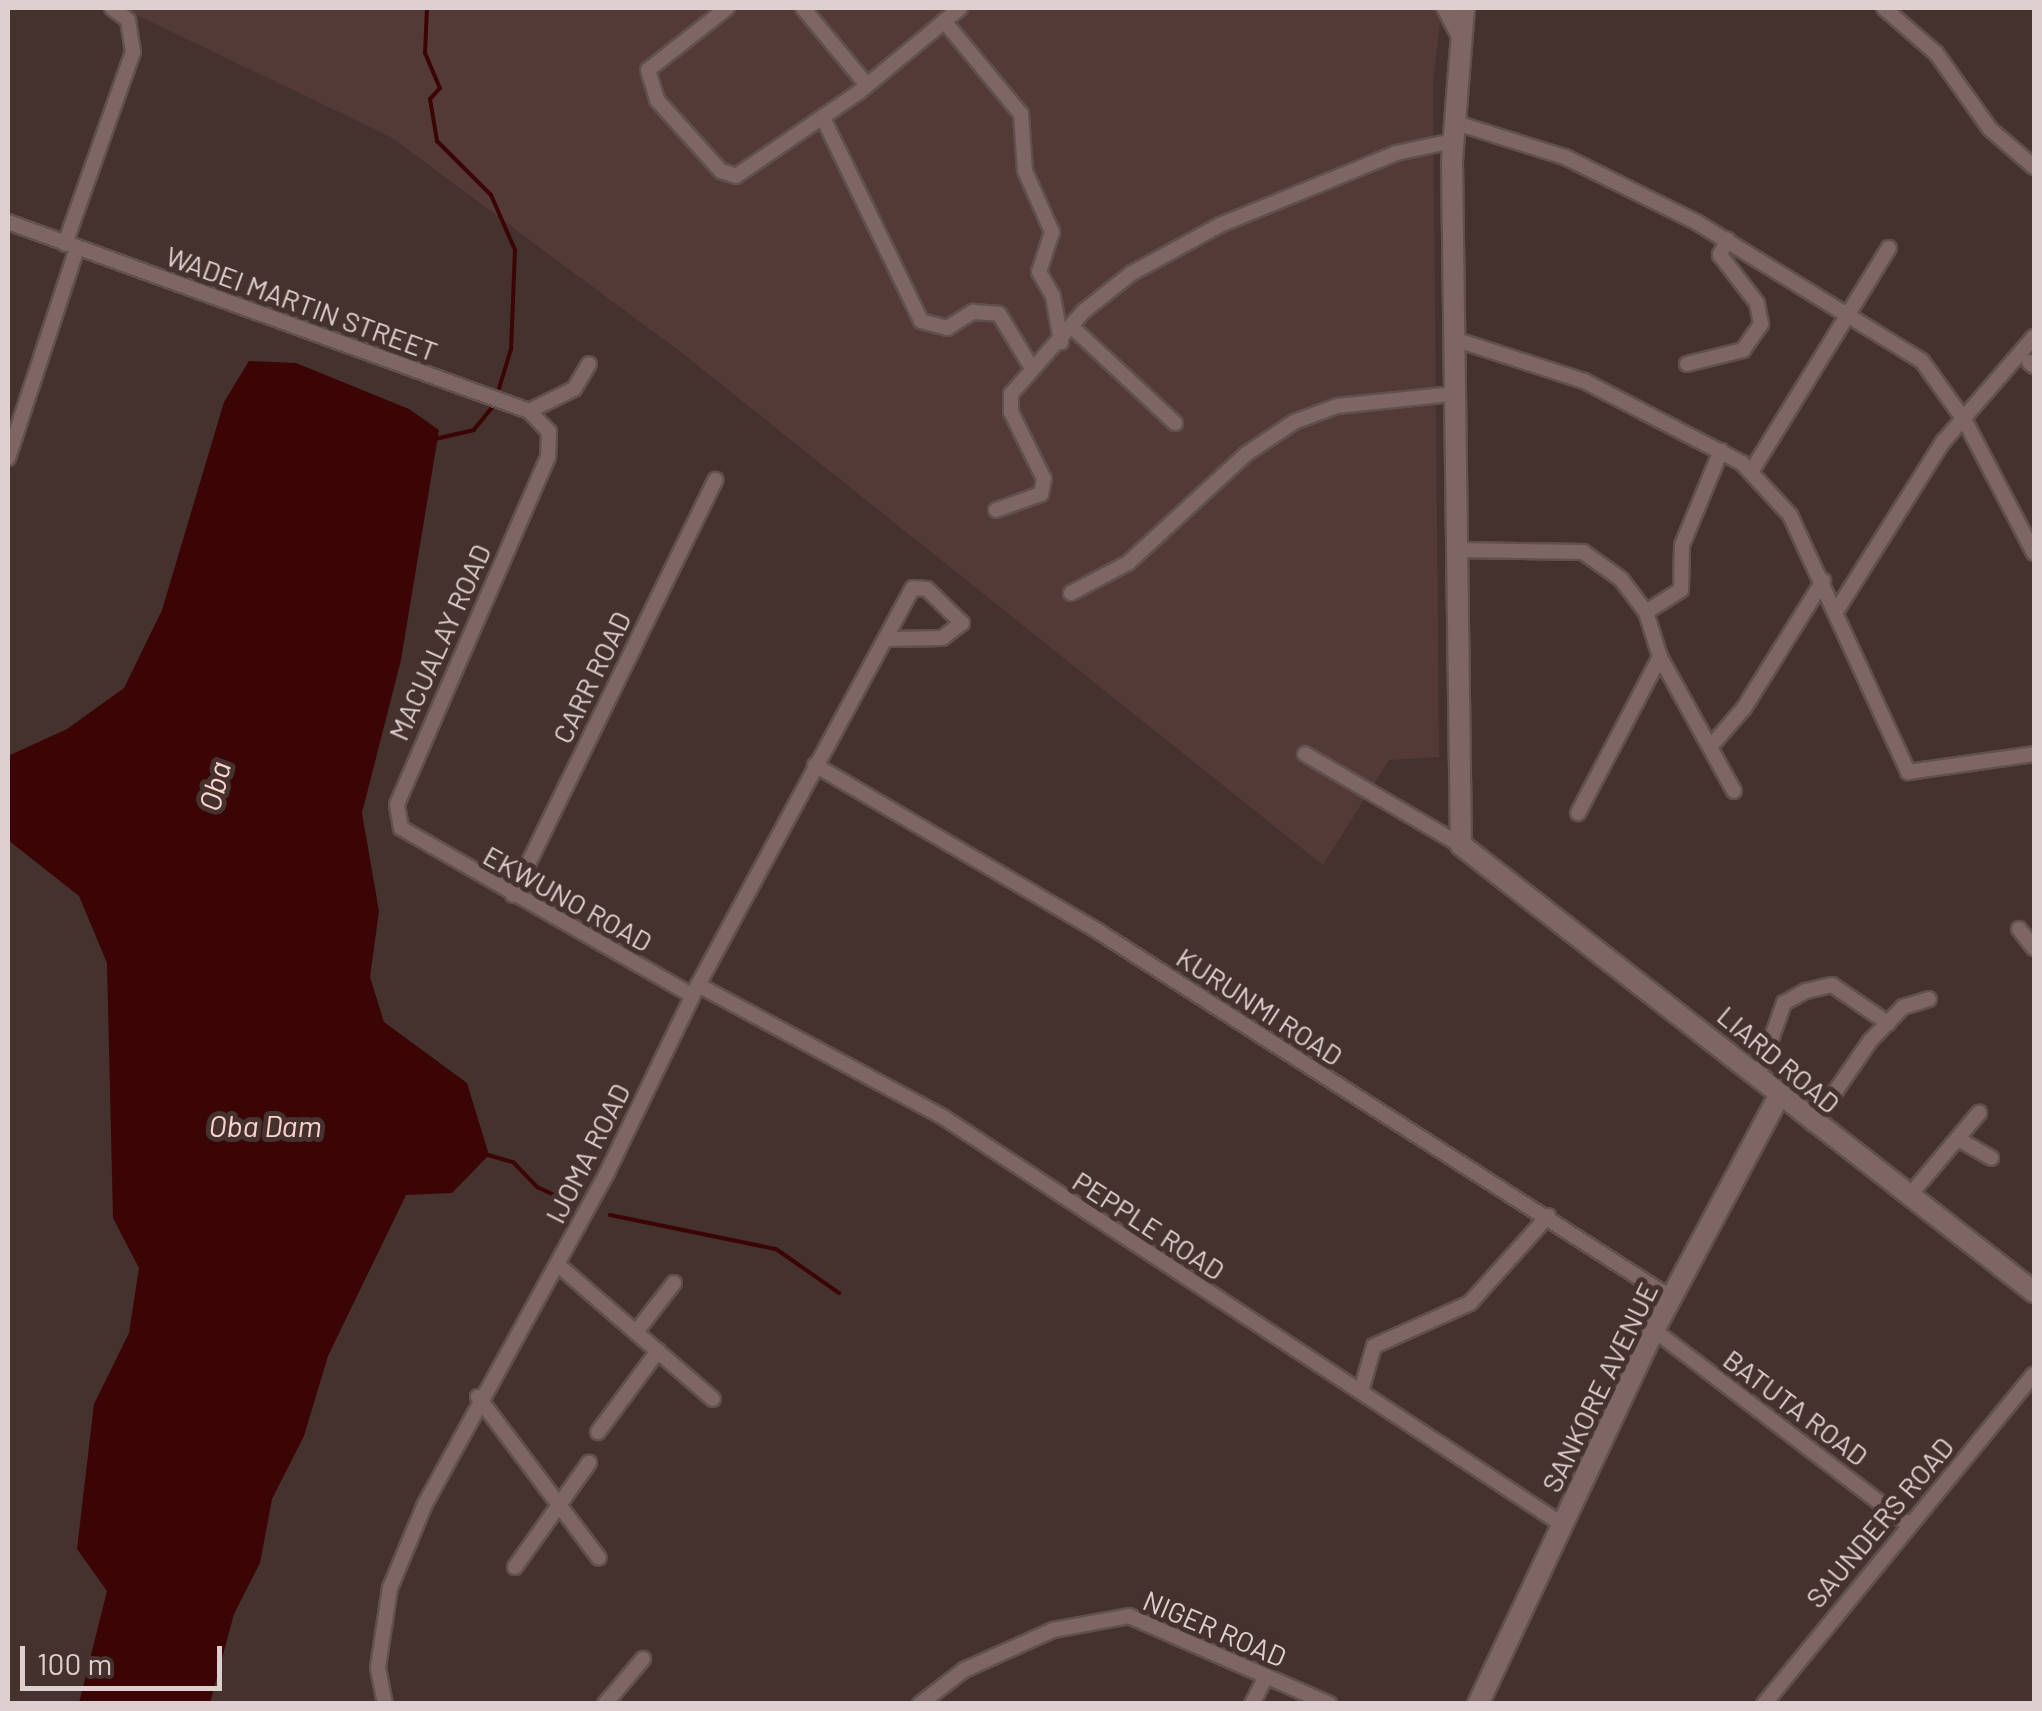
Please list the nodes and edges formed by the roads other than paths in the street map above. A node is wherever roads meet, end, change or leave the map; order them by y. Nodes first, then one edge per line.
1 (112, 8) edge
2 (727, 8) edge
3 (803, 8) edge
4 (960, 8) edge
5 (1444, 8) edge
6 (1464, 8) edge
7 (1884, 8) edge
8 (944, 22) junction
9 (1458, 34) junction
10 (867, 85) junction
11 (822, 118) junction
12 (1453, 132) junction
13 (2034, 168) edge
14 (8, 222) edge
15 (1727, 240) junction
16 (71, 246) junction
17 (1889, 248) dead end
18 (1852, 312) junction
19 (1072, 327) junction
20 (2034, 337) edge
21 (1454, 340) junction
22 (1061, 342) junction
23 (2028, 362) edge
24 (589, 364) dead end
25 (1686, 364) dead end
26 (1032, 368) junction
27 (1454, 394) junction
28 (529, 411) junction
29 (1965, 421) junction
30 (1175, 422) dead end
31 (1721, 451) junction
32 (8, 458) edge
33 (1751, 472) junction
34 (715, 480) dead end
35 (996, 510) dead end
36 (1456, 550) junction
37 (2034, 554) edge
38 (1823, 581) junction
39 (1071, 593) dead end
40 (1837, 610) junction
41 (1646, 612) junction
42 (888, 639) junction
43 (1660, 657) junction
44 (1710, 747) junction
45 (1305, 754) dead end
46 (2034, 754) edge
47 (816, 765) junction
48 (1734, 791) dead end
49 (1578, 813) dead end
50 (420, 843) joint
51 (1461, 845) junction
52 (513, 896) junction
53 (2019, 929) dead end
54 (2034, 948) edge
55 (695, 990) junction
56 (1930, 998) dead end
57 (1888, 1022) junction
58 (1757, 1079) junction
59 (1778, 1098) junction
60 (1979, 1114) dead end
61 (1813, 1124) junction
62 (1960, 1140) junction
63 (1991, 1158) dead end
64 (1909, 1196) junction
65 (1548, 1216) junction
66 (557, 1264) junction
67 (674, 1283) dead end
68 (2034, 1292) edge
69 (1671, 1298) junction
70 (1654, 1330) junction
71 (636, 1332) junction
72 (658, 1351) junction
73 (2034, 1374) edge
74 (1361, 1391) junction
75 (478, 1397) junction
76 (713, 1399) dead end
77 (598, 1432) dead end
78 (589, 1463) dead end
79 (562, 1502) junction
80 (1563, 1524) junction
81 (1908, 1524) junction
82 (599, 1558) dead end
83 (514, 1566) dead end
84 (643, 1658) dead end
85 (1266, 1676) junction
86 (385, 1704) edge
87 (604, 1704) edge
88 (920, 1704) edge
89 (1252, 1704) edge
90 (1329, 1704) edge
91 (1478, 1704) edge
92 (1764, 1704) edge

1 - 16 street
2 - 11 street
3 - 10 street
4 - 8 street
5 - 9 street
6 - 9 street
7 - 13 street
8 - 10 street
8 - 22 street
9 - 12 street
10 - 11 street
11 - 26 street
12 - 15 street
12 - 19 street
12 - 21 street
14 - 16 street, WADEI MARTIN STREET
15 - 18 street
15 - 25 street
16 - 28 street, WADEI MARTIN STREET
16 - 32 street
17 - 18 street
18 - 29 street
18 - 33 street
19 - 22 street
19 - 30 street
20 - 23 street
21 - 27 street
21 - 31 street
22 - 26 street
23 - 29 street
24 - 28 street
26 - 35 street
27 - 36 street
27 - 39 street
28 - 50 street, MACUALAY ROAD
29 - 37 street
29 - 40 street
31 - 33 street
31 - 41 street
33 - 38 street
34 - 52 street, CARR ROAD
36 - 41 street
36 - 51 street
38 - 40 street
38 - 44 street
40 - 46 street
41 - 43 street
42 - 42 street, IJOMA ROAD
42 - 47 street, IJOMA ROAD
43 - 44 street
43 - 49 street
44 - 48 street
45 - 51 street
47 - 55 street, IJOMA ROAD
47 - 65 street, KURUNMI ROAD
50 - 52 street, EKWUNO ROAD
51 - 58 street, LIARD ROAD
52 - 55 street, EKWUNO ROAD
53 - 54 street
55 - 66 street, IJOMA ROAD
55 - 74 street, PEPPLE ROAD
56 - 57 street
57 - 58 street
57 - 61 street
58 - 59 street, LIARD ROAD
59 - 61 street, LIARD ROAD
59 - 69 street, SANKORE AVENUE
60 - 62 street
61 - 64 street, LIARD ROAD
62 - 63 street
62 - 64 street
64 - 68 street, LIARD ROAD
65 - 69 street, KURUNMI ROAD
65 - 74 street
66 - 71 street
66 - 75 street, IJOMA ROAD
67 - 71 street
69 - 70 street, SANKORE AVENUE
70 - 80 street, SANKORE AVENUE
70 - 81 street, BATUTA ROAD
71 - 72 street
72 - 76 street
72 - 77 street
73 - 81 street, SAUNDERS ROAD
74 - 80 street, PEPPLE ROAD
75 - 79 street
75 - 86 street, IJOMA ROAD
78 - 79 street
79 - 82 street
79 - 83 street
80 - 91 street, SANKORE AVENUE
81 - 92 street, SAUNDERS ROAD
84 - 87 street
85 - 88 street, NIGER ROAD
85 - 89 street
85 - 90 street, NIGER ROAD

